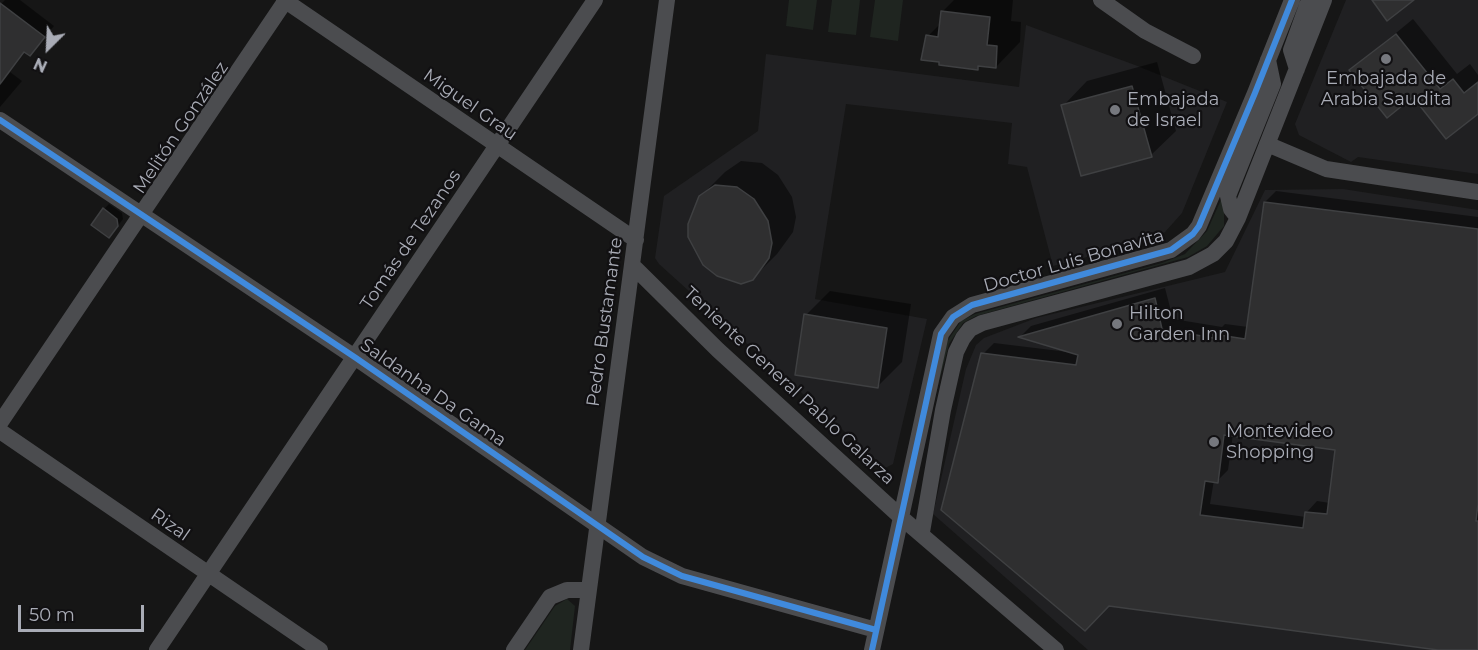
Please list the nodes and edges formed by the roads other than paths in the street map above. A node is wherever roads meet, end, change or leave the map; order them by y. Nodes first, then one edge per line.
1 (285, 0) edge
2 (595, 0) edge
3 (667, 0) edge
4 (1101, 0) edge
5 (1292, 0) edge
6 (1309, 0) edge
7 (1324, 0) edge
8 (1193, 56) dead end
9 (1268, 60) junction
10 (1297, 69) junction
11 (0, 120) edge
12 (1267, 144) junction
13 (497, 147) junction
14 (1478, 192) edge
15 (142, 214) junction
16 (1238, 218) junction
17 (636, 240) junction
18 (633, 266) junction
19 (356, 358) junction
20 (0, 423) edge
21 (0, 431) edge
22 (903, 519) junction
23 (597, 526) junction
24 (921, 532) junction
25 (208, 575) junction
26 (589, 590) junction
27 (876, 630) junction
28 (157, 650) edge
29 (320, 650) edge
30 (514, 650) edge
31 (581, 650) edge
32 (872, 650) edge
33 (1056, 650) edge

1 - 13 street, Miguel Grau
1 - 15 street, Melitón González
2 - 13 street, Tomás de Tezanos
3 - 17 street, Pedro Bustamante
4 - 8 street
5 - 9 street, Doctor Luis Bonavita
6 - 10 street
7 - 10 street, Doctor Luis Bonavita
9 - 16 street
9 - 22 street, Doctor Luis Bonavita
10 - 12 street, Doctor Luis Bonavita
11 - 15 street, Saldanha Da Gama
12 - 14 street
12 - 16 street, Doctor Luis Bonavita
13 - 17 street, Miguel Grau
13 - 19 street, Tomás de Tezanos
15 - 19 street, Saldanha Da Gama
15 - 20 street, Melitón González
16 - 24 street, Doctor Luis Bonavita
17 - 18 street, Pedro Bustamante
18 - 22 street, Teniente General Pablo Galarza
18 - 23 street, Pedro Bustamante
19 - 23 street, Saldanha Da Gama
19 - 25 street, Tomás de Tezanos
21 - 25 street, Rizal
22 - 24 street, Teniente General Pablo Galarza
22 - 27 street, Doctor Luis Bonavita
23 - 26 street, Pedro Bustamante
23 - 27 street, Saldanha Da Gama
24 - 33 street, Teniente General Pablo Galarza
25 - 28 street, Tomás de Tezanos
25 - 29 street, Rizal
26 - 30 street
26 - 31 street, Pedro Bustamante
27 - 32 street, Doctor Luis Bonavita

